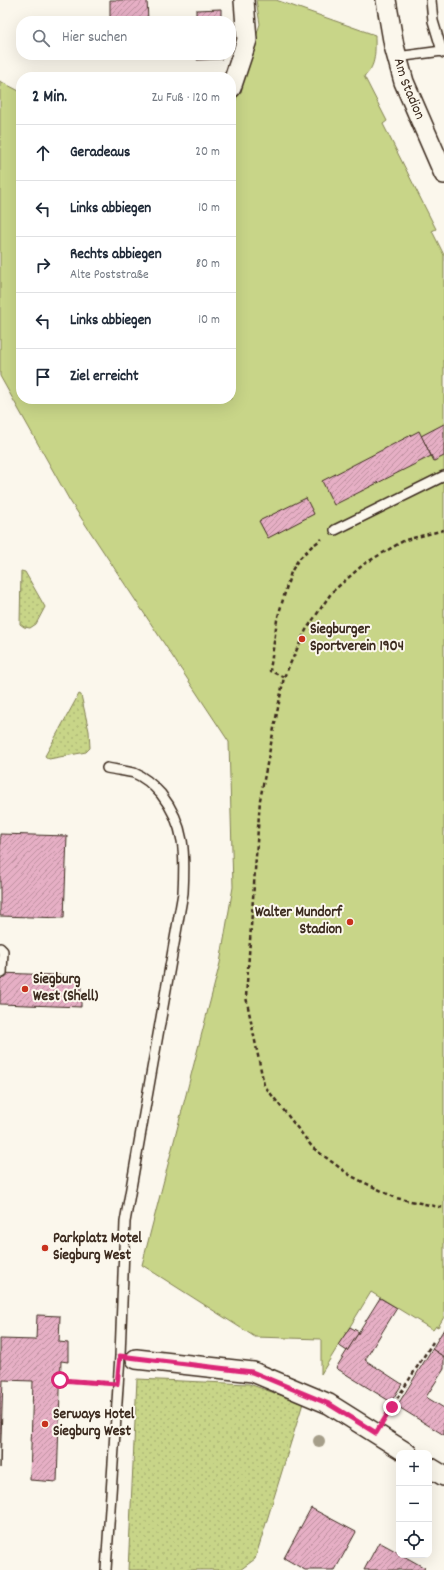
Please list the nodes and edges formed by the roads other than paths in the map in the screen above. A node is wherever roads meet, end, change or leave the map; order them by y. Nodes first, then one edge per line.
1 (244, 0) edge
2 (386, 0) edge
3 (431, 0) edge
4 (443, 52) edge
5 (396, 57) junction
6 (236, 73) edge
7 (444, 174) edge
8 (444, 476) edge
9 (335, 530) road end
10 (107, 768) dead end
11 (0, 948) edge
12 (2, 973) dead end
13 (128, 1358) junction
14 (402, 1450) edge
15 (432, 1469) edge
16 (444, 1476) edge
17 (106, 1570) edge

1 - 6 street
2 - 5 street, Am Stadion
3 - 4 lane
4 - 5 lane
5 - 7 street, Am Stadion
8 - 9 lane
10 - 13 lane
11 - 12 lane
13 - 14 street
13 - 17 lane
15 - 16 street

